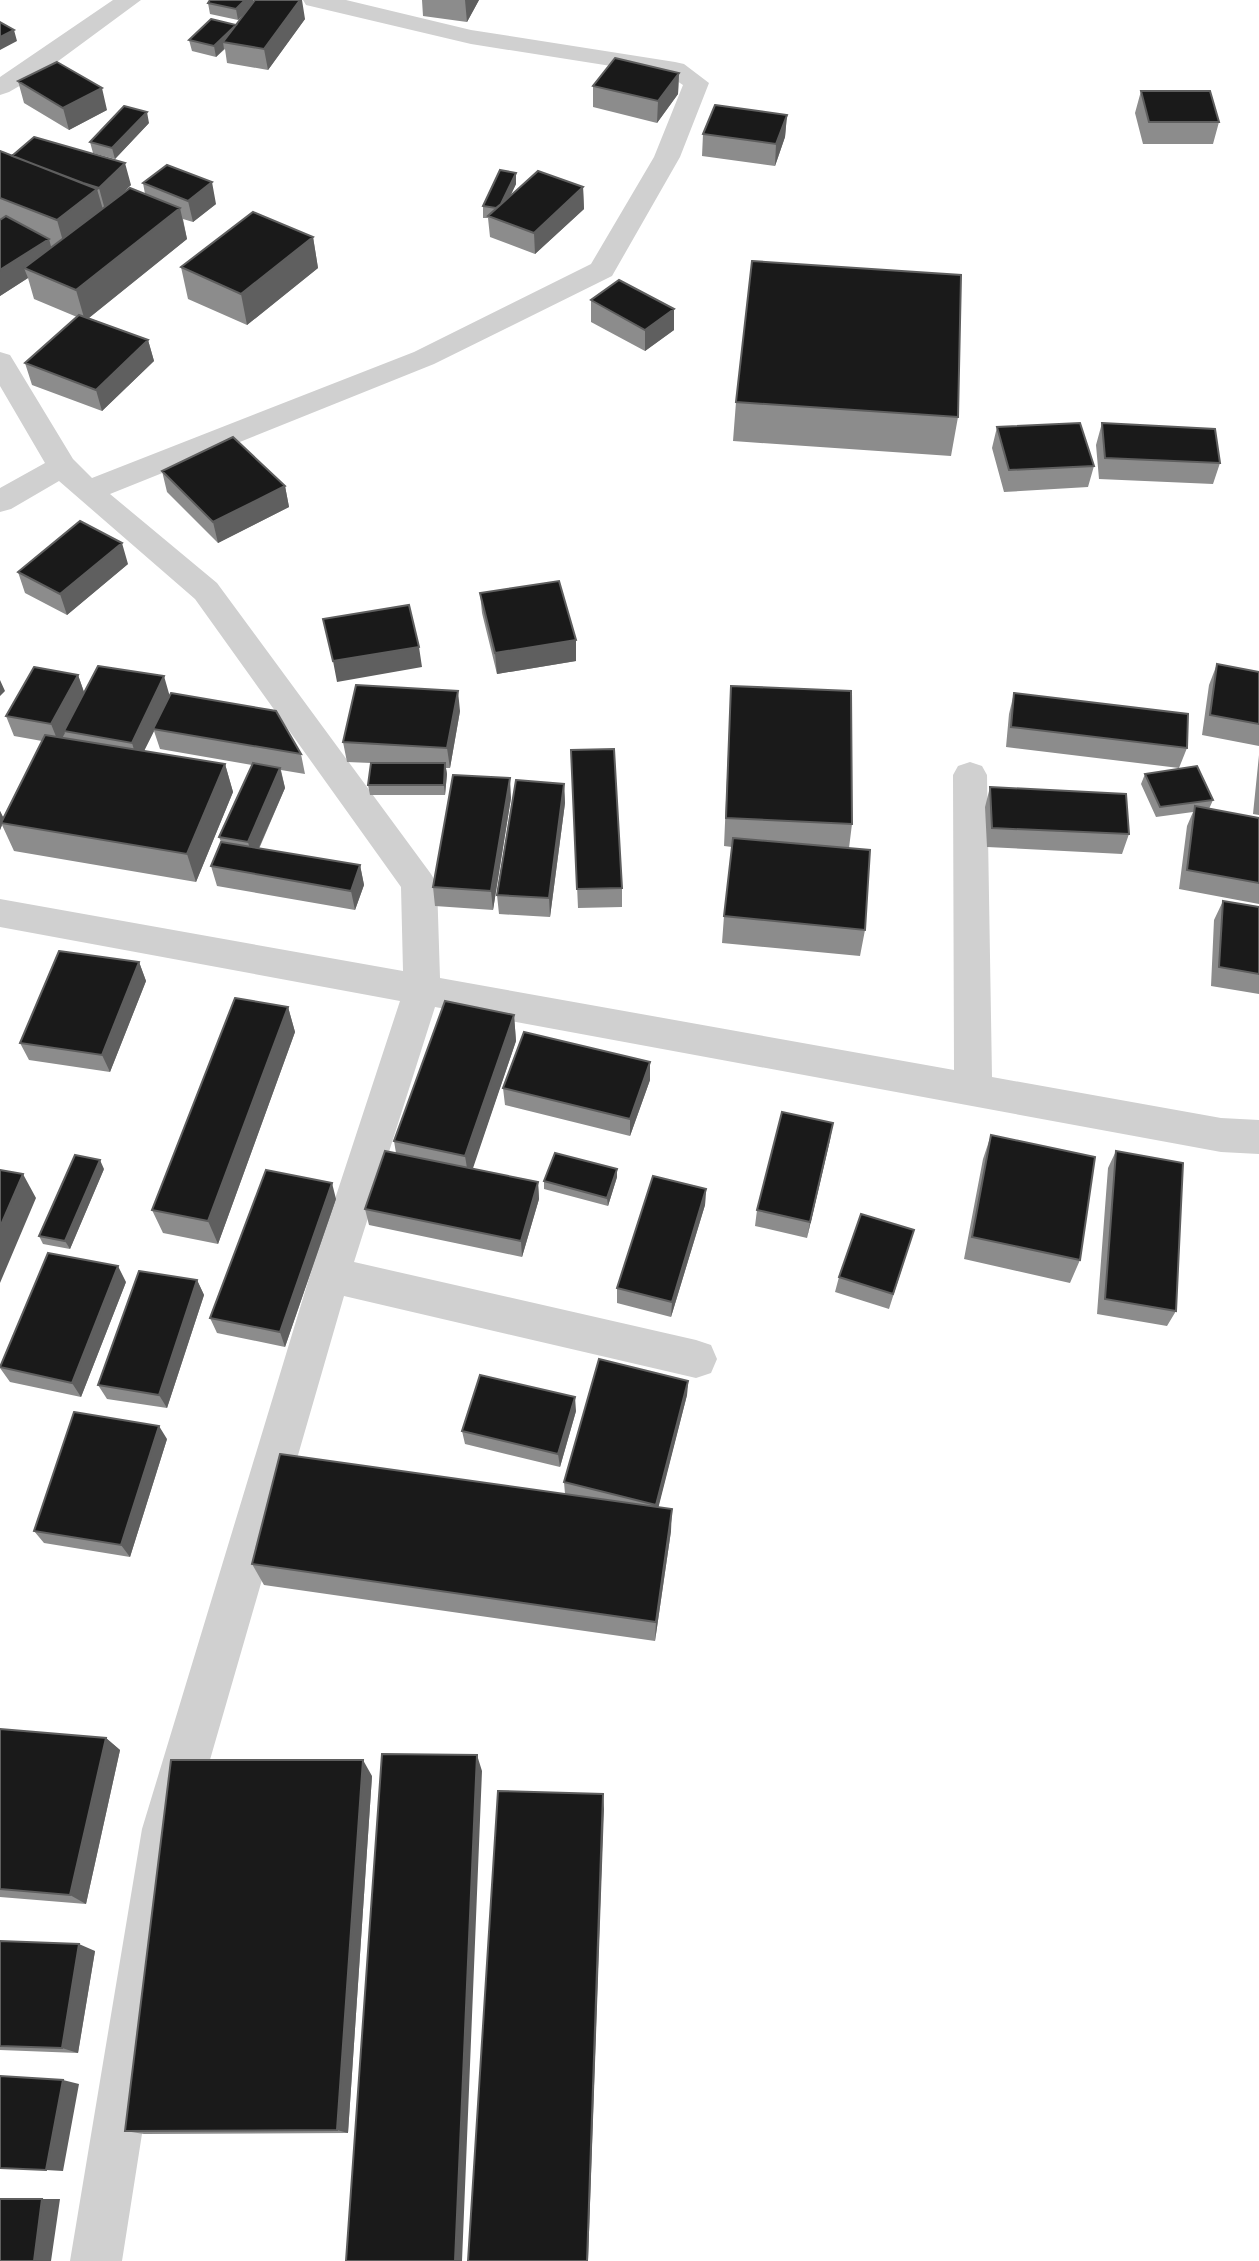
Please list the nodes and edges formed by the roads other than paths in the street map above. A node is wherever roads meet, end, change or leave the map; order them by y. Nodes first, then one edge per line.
1 (129, 0) edge
2 (315, 0) edge
3 (93, 11) edge
4 (0, 87) edge
5 (0, 360) edge
6 (62, 466) junction
7 (88, 491) junction
8 (0, 502) edge
9 (970, 775) dead end
10 (0, 913) edge
11 (422, 990) junction
12 (973, 1090) junction
13 (1221, 1135) junction
14 (1259, 1137) edge
15 (1259, 1149) edge
16 (330, 1275) junction
17 (696, 1359) dead end
18 (96, 2261) edge

1 - 3 street
2 - 7 street
3 - 4 street
5 - 6 street
6 - 7 street
6 - 8 street
7 - 11 street
9 - 12 street
10 - 11 street
11 - 12 street
11 - 16 street
12 - 13 street
13 - 14 street
13 - 15 street
16 - 17 street
16 - 18 street

